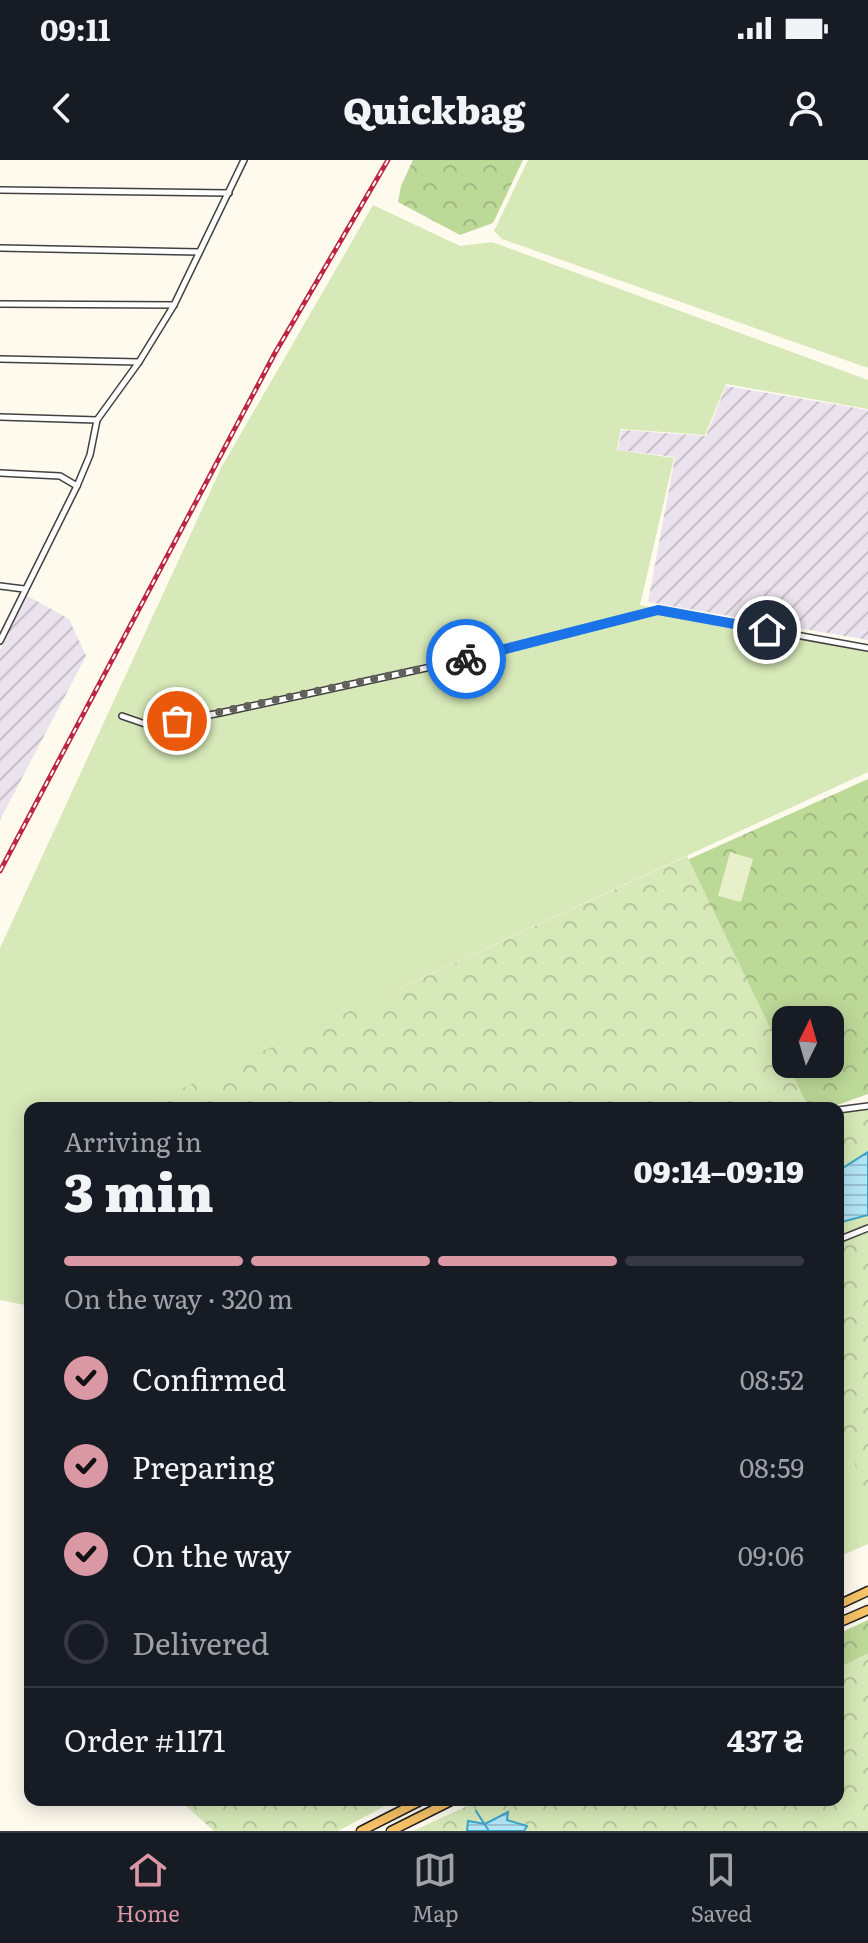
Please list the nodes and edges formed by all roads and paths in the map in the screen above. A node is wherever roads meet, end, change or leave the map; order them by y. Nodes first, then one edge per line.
1 (244, 160) edge
2 (0, 190) edge
3 (229, 193) junction
4 (0, 248) edge
5 (199, 252) junction
6 (0, 304) edge
7 (174, 305) junction
8 (0, 359) edge
9 (139, 362) junction
10 (0, 417) edge
11 (97, 420) junction
12 (0, 473) edge
13 (77, 486) junction
14 (0, 586) edge
15 (24, 589) junction
16 (0, 641) edge
17 (868, 648) edge
18 (122, 716) dead end
19 (868, 1106) edge
20 (844, 1109) edge
21 (868, 1228) edge
22 (844, 1238) edge
23 (868, 1591) edge
24 (844, 1602) edge
25 (868, 1610) edge
26 (844, 1620) edge
27 (410, 1806) edge
28 (441, 1806) edge
29 (361, 1831) edge
30 (391, 1831) edge

1 - 3 street
2 - 3 street
3 - 5 street
4 - 5 street
5 - 7 street
6 - 7 street
7 - 9 street
8 - 9 street
9 - 11 street
10 - 11 street
11 - 13 street
12 - 13 street
13 - 15 street
14 - 15 street
15 - 16 street
17 - 18 street
19 - 20 street
21 - 22 street
23 - 24 main road
25 - 26 main road
27 - 29 main road
28 - 30 main road

